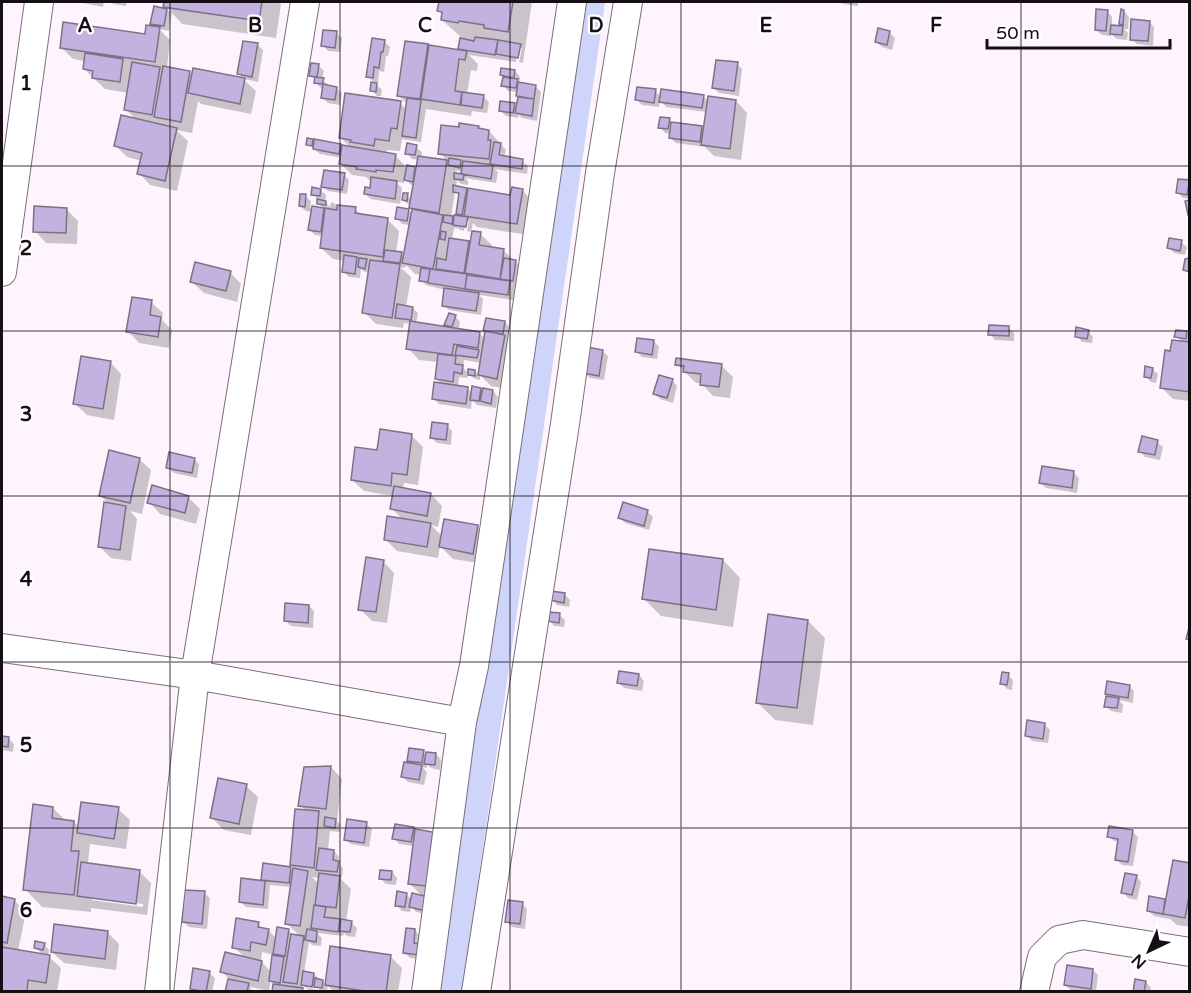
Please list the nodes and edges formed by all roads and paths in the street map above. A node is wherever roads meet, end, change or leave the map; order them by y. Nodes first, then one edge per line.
1 (39, 2) edge
2 (305, 2) edge
3 (572, 2) edge
4 (628, 2) edge
5 (2, 272) edge
6 (2, 648) edge
7 (195, 675) junction
8 (462, 722) junction
9 (1190, 952) edge
10 (159, 992) edge
11 (426, 992) edge
12 (476, 992) edge
13 (1034, 992) edge

1 - 5 street
2 - 7 street
3 - 8 street
4 - 12 street
6 - 7 street
7 - 8 street
7 - 10 street
8 - 11 street
9 - 13 street

